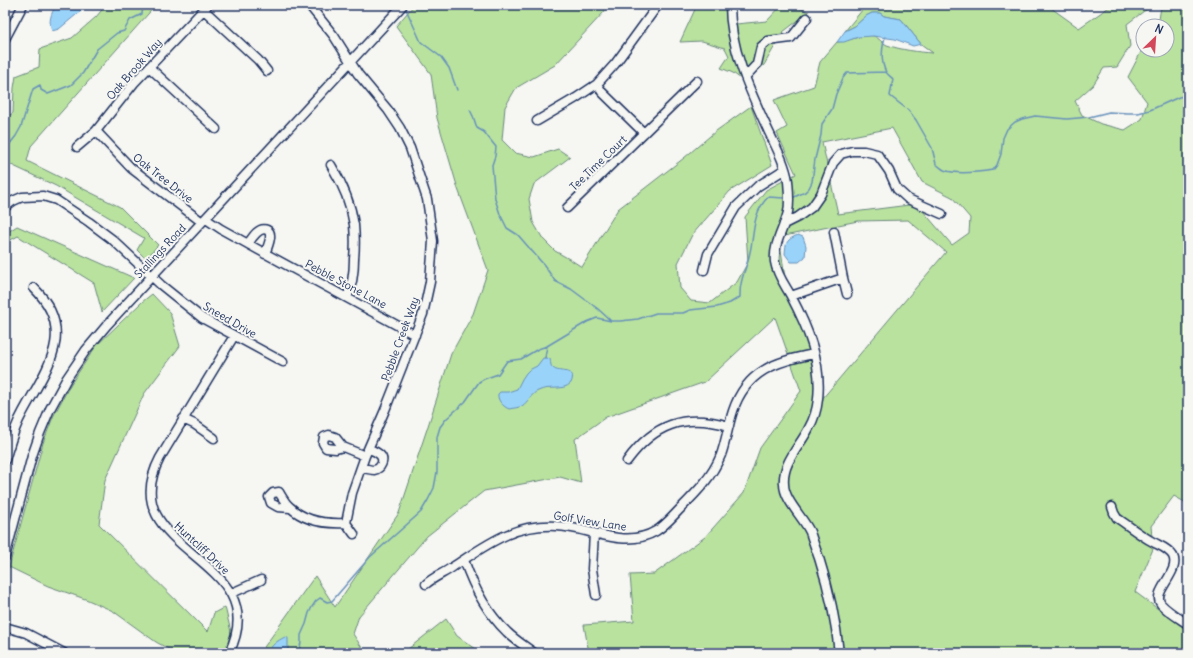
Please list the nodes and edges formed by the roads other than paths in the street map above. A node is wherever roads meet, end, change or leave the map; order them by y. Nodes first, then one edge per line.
1 (23, 5) edge
2 (309, 5) edge
3 (403, 5) edge
4 (658, 5) edge
5 (730, 5) edge
6 (206, 7) edge
7 (808, 18) dead end
8 (5, 39) edge
9 (351, 62) junction
10 (149, 66) junction
11 (267, 71) dead end
12 (745, 77) junction
13 (697, 81) dead end
14 (597, 84) junction
15 (537, 121) dead end
16 (216, 129) dead end
17 (96, 130) junction
18 (644, 133) junction
19 (77, 147) dead end
20 (331, 164) dead end
21 (785, 169) junction
22 (5, 206) edge
23 (567, 208) dead end
24 (942, 214) dead end
25 (204, 220) junction
26 (784, 224) junction
27 (834, 232) dead end
28 (248, 244) junction
29 (266, 254) junction
30 (704, 270) dead end
31 (152, 276) junction
32 (843, 278) junction
33 (34, 288) dead end
34 (847, 294) dead end
35 (791, 296) junction
36 (348, 298) junction
37 (415, 335) junction
38 (234, 336) junction
39 (814, 354) junction
40 (283, 362) dead end
41 (183, 419) junction
42 (728, 426) junction
43 (214, 438) dead end
44 (343, 447) dead end
45 (367, 453) junction
46 (5, 460) edge
47 (627, 461) dead end
48 (361, 468) junction
49 (1112, 507) dead end
50 (290, 508) dead end
51 (346, 523) junction
52 (594, 533) junction
53 (354, 534) dead end
54 (5, 557) edge
55 (464, 560) junction
56 (261, 580) dead end
57 (426, 584) dead end
58 (232, 593) junction
59 (596, 595) dead end
60 (1188, 624) edge
61 (5, 627) edge
62 (64, 653) edge
63 (229, 653) edge
64 (534, 653) edge
65 (839, 653) edge

1 - 8 street
2 - 9 street, Pebble Creek Way
3 - 9 street, Stallings Road
4 - 14 street
5 - 12 street
6 - 10 street, Oak Brook Way
6 - 11 street
7 - 12 street
9 - 25 street, Stallings Road
9 - 37 street, Pebble Creek Way
10 - 16 street
10 - 17 street, Oak Brook Way
12 - 21 street
13 - 18 street, Tee Time Court
14 - 15 street
14 - 18 street
17 - 19 street, Oak Brook Way
17 - 25 street, Oak Tree Drive
18 - 23 street, Tee Time Court
20 - 36 street
21 - 26 street
21 - 30 street
22 - 31 street, Sneed Drive
24 - 26 street
25 - 28 street, Pebble Stone Lane
25 - 31 street, Stallings Road
26 - 35 street
27 - 32 street
28 - 29 street, Pebble Stone Lane
28 - 29 street
29 - 36 street, Pebble Stone Lane
31 - 38 street, Sneed Drive
31 - 54 street, Stallings Road
32 - 34 street
32 - 35 street
33 - 46 street
35 - 39 street
36 - 37 street, Pebble Stone Lane
37 - 45 street, Pebble Creek Way
38 - 40 street, Sneed Drive
38 - 41 street, Huntcliff Drive
39 - 42 street, Golf View Lane
39 - 65 street
41 - 43 street
41 - 58 street, Huntcliff Drive
42 - 47 street
42 - 52 street, Golf View Lane
44 - 45 street
45 - 48 street, Pebble Creek Way
45 - 48 street
48 - 51 street, Pebble Creek Way
49 - 60 street
50 - 51 street
51 - 53 street
52 - 55 street, Golf View Lane
52 - 59 street
55 - 57 street, Golf View Lane
55 - 64 street
56 - 58 street
58 - 63 street, Huntcliff Drive
61 - 62 street

